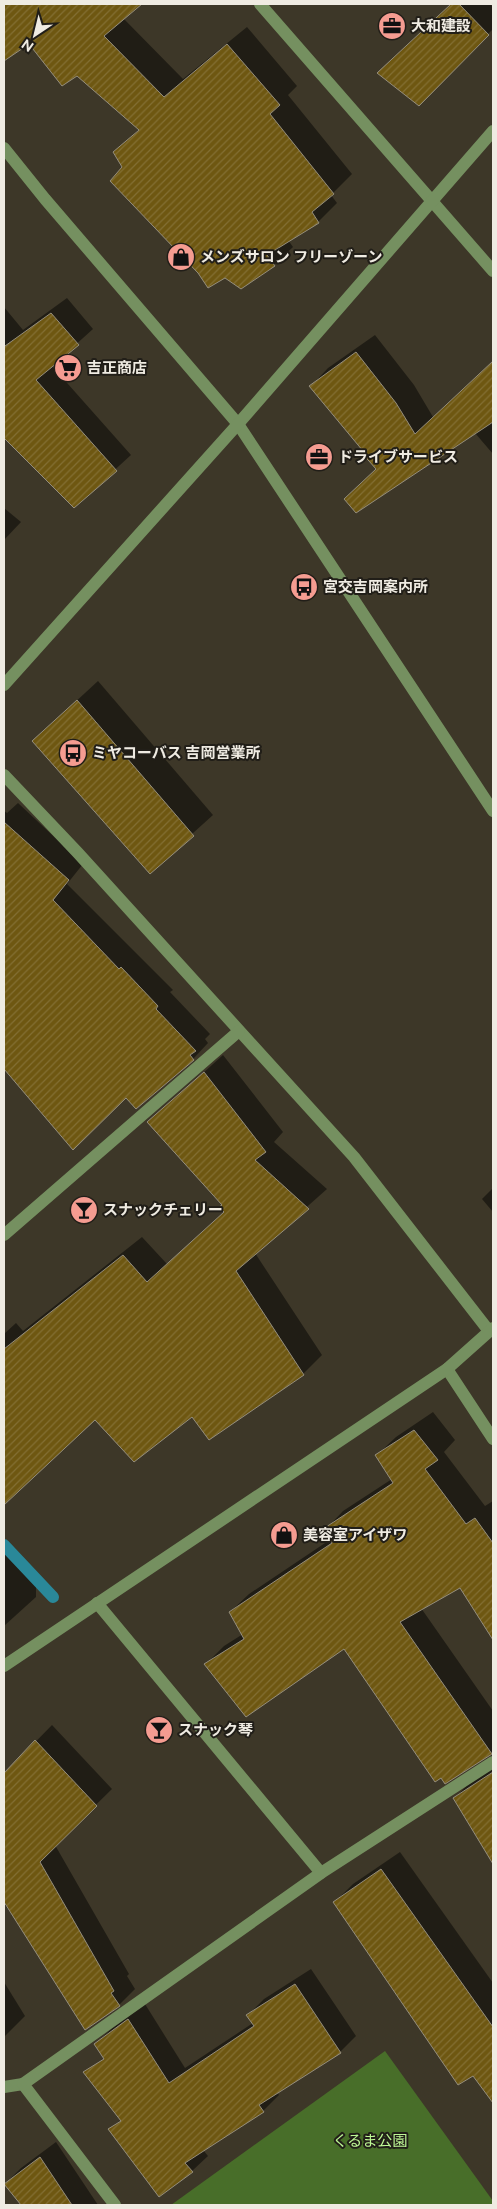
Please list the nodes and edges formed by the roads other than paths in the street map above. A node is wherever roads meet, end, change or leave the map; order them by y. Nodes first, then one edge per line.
1 (260, 4) edge
2 (493, 131) edge
3 (4, 148) edge
4 (431, 201) junction
5 (493, 271) edge
6 (238, 424) junction
7 (4, 685) edge
8 (4, 775) edge
9 (493, 811) edge
10 (239, 1031) junction
11 (4, 1235) edge
12 (491, 1330) edge
13 (448, 1369) junction
14 (493, 1439) edge
15 (97, 1603) junction
16 (4, 1666) edge
17 (493, 1762) edge
18 (322, 1873) junction
19 (24, 2084) junction
20 (4, 2087) edge
21 (115, 2205) edge

1 - 4 street
2 - 4 street
3 - 6 street
4 - 5 street
4 - 6 street
6 - 7 street
6 - 9 street
8 - 10 street
10 - 11 street
10 - 12 street
12 - 13 street
13 - 14 street
13 - 15 street
15 - 16 street
15 - 18 street
17 - 18 street
18 - 19 street
19 - 20 street
19 - 21 street

